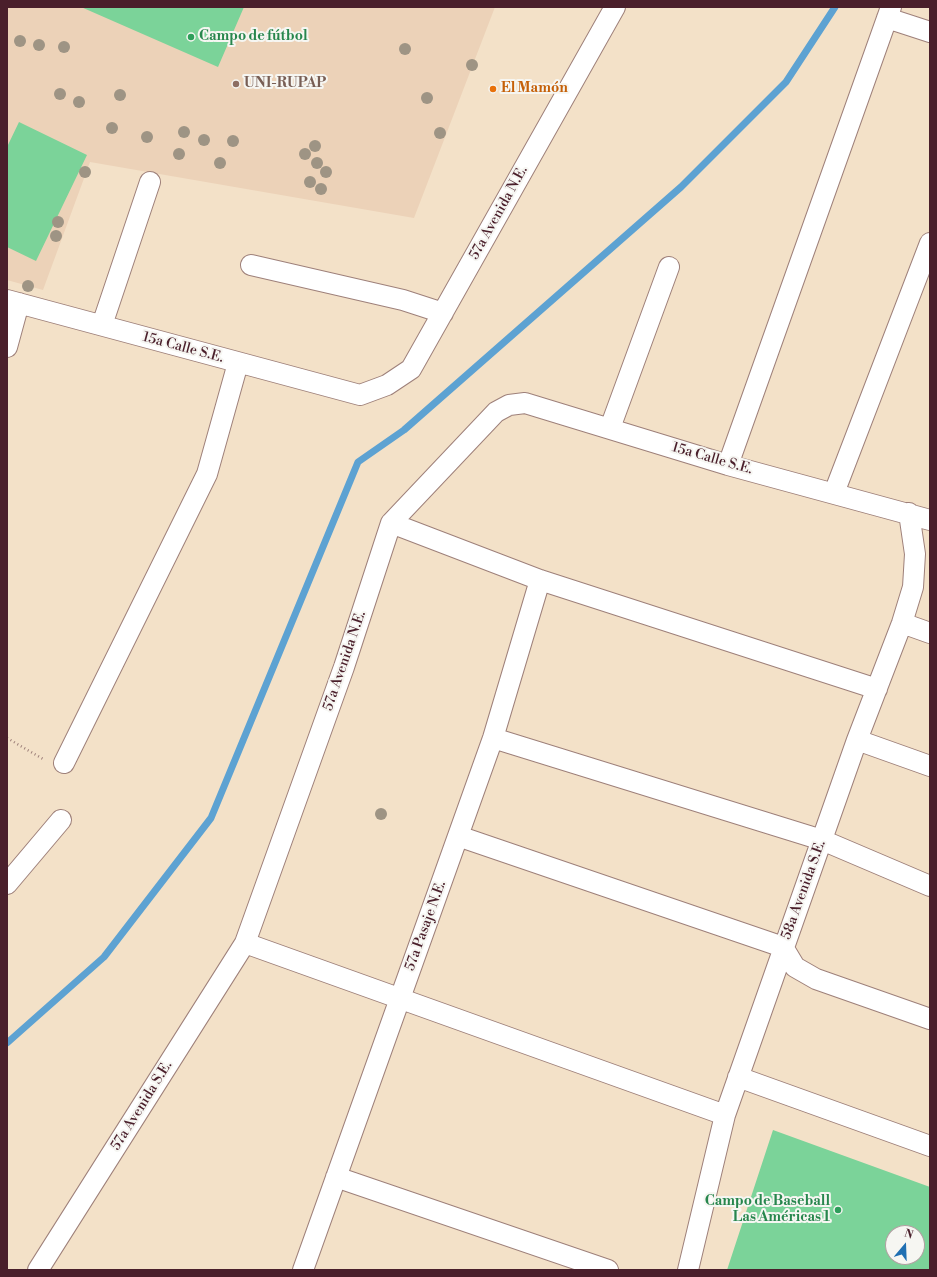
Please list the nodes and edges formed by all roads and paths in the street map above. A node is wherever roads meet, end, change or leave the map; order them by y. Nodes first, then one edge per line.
1 (615, 7) edge
2 (889, 13) edge
3 (930, 32) edge
4 (150, 182) dead end
5 (930, 244) edge
6 (251, 265) dead end
7 (669, 267) dead end
8 (13, 301) edge
9 (443, 313) junction
10 (102, 325) junction
11 (7, 347) edge
12 (238, 363) junction
13 (360, 395) joint
14 (496, 412) joint
15 (610, 428) junction
16 (728, 465) junction
17 (834, 493) junction
18 (909, 513) junction
19 (930, 520) edge
20 (391, 523) junction
21 (540, 580) junction
22 (902, 623) junction
23 (930, 633) edge
24 (877, 689) junction
25 (7, 738) edge
26 (493, 738) junction
27 (857, 740) junction
28 (64, 763) joint
29 (930, 766) edge
30 (61, 820) dead end
31 (458, 836) junction
32 (822, 840) junction
33 (7, 884) edge
34 (930, 886) edge
35 (245, 943) junction
36 (783, 947) junction
37 (400, 998) junction
38 (930, 1019) edge
39 (738, 1077) junction
40 (725, 1115) junction
41 (930, 1146) edge
42 (336, 1177) junction
43 (38, 1270) edge
44 (303, 1270) edge
45 (608, 1270) edge
46 (688, 1270) edge

1 - 9 street, 57a Avenida N.E.
2 - 3 street
2 - 16 street
4 - 10 street
5 - 17 street
6 - 9 street
7 - 15 street
8 - 10 street, 15a Calle S.E.
8 - 11 street
9 - 13 street, 57a Avenida N.E.
10 - 12 street, 15a Calle S.E.
12 - 13 street, 15a Calle S.E.
12 - 28 street
14 - 15 street, 15a Calle S.E.
14 - 20 street, 57a Avenida N.E.
15 - 16 street, 15a Calle S.E.
16 - 17 street, 15a Calle S.E.
17 - 18 street, 15a Calle S.E.
18 - 19 street, 15a Calle S.E.
18 - 22 street, 58a Avenida S.E.
20 - 21 street
20 - 35 street, 57a Avenida N.E.
21 - 24 street
21 - 26 street, 57a Pasaje N.E.
22 - 23 street
22 - 24 street, 58a Avenida S.E.
24 - 27 street, 58a Avenida S.E.
25 - 28 path
26 - 31 street, 57a Pasaje N.E.
26 - 32 street
27 - 29 street
27 - 32 street, 58a Avenida S.E.
30 - 33 street
31 - 36 street
31 - 37 street, 57a Pasaje N.E.
32 - 34 street
32 - 36 street, 58a Avenida S.E.
35 - 37 street
35 - 43 street, 57a Avenida S.E.
36 - 38 street
36 - 39 street, 58a Avenida S.E.
37 - 40 street
37 - 42 street, 57a Pasaje N.E.
39 - 40 street, 58a Avenida S.E.
39 - 41 street
40 - 46 street, 58a Avenida S.E.
42 - 44 street, 57a Pasaje N.E.
42 - 45 street

